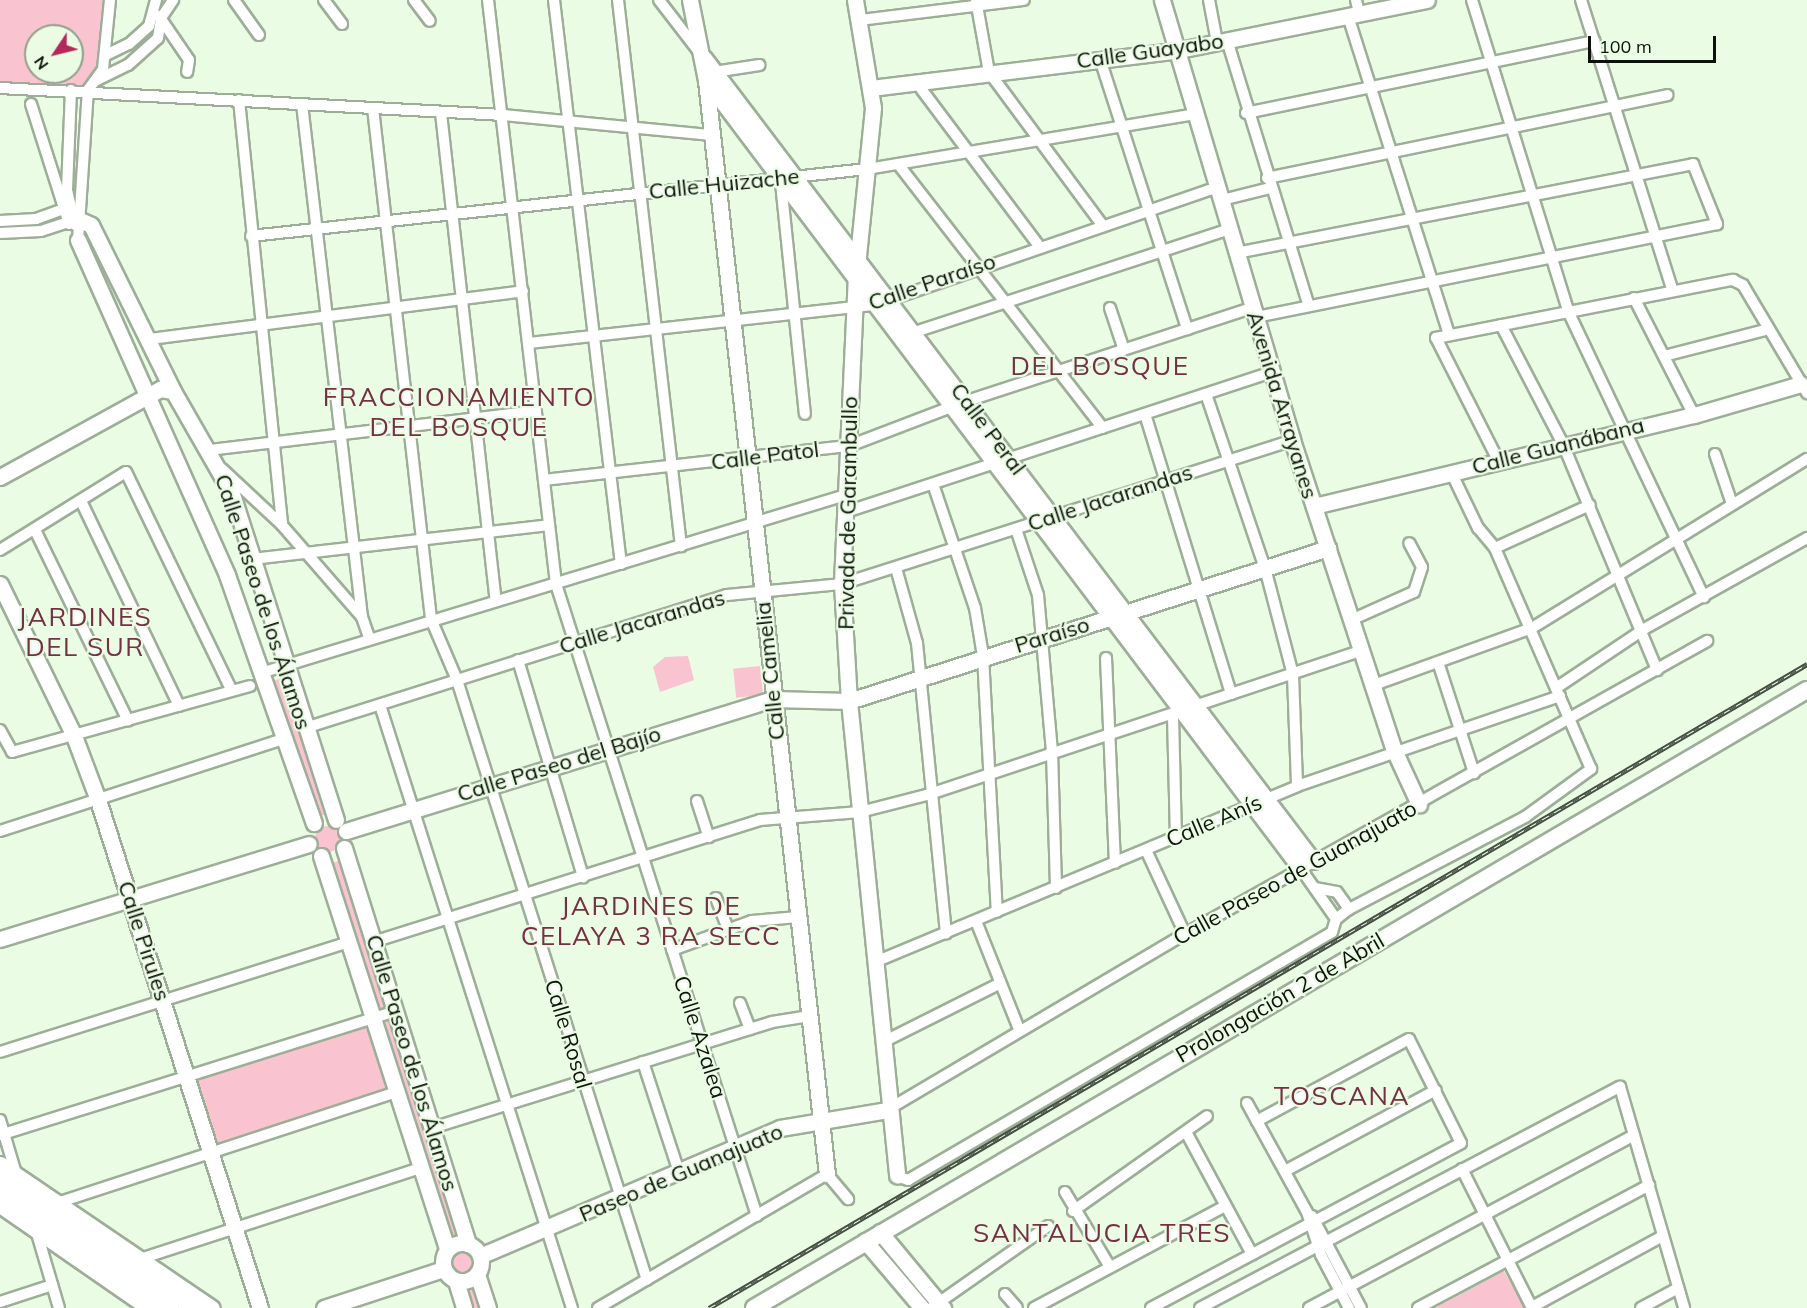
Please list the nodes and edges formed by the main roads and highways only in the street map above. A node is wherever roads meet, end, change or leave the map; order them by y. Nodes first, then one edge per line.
1 (690, 0) edge
2 (855, 0) edge
3 (1162, 0) edge
4 (1427, 0) edge
5 (1354, 10) edge
6 (1174, 51) junction
7 (710, 76) junction
8 (871, 88) junction
9 (788, 177) junction
10 (73, 220) road end
11 (78, 240) road end
12 (858, 256) junction
13 (856, 274) junction
14 (1804, 388) edge
15 (173, 391) junction
16 (144, 398) junction
17 (0, 477) edge
18 (1314, 506) junction
19 (1328, 548) junction
20 (0, 584) edge
21 (1127, 612) junction
22 (1110, 618) junction
23 (1807, 690) edge
24 (773, 699) junction
25 (849, 701) junction
26 (1184, 711) junction
27 (1419, 804) road end
28 (314, 824) junction
29 (341, 826) junction
30 (309, 844) junction
31 (344, 848) junction
32 (321, 856) junction
33 (1307, 865) road end
34 (130, 900) junction
35 (0, 939) edge
36 (887, 1110) junction
37 (822, 1125) junction
38 (0, 1165) edge
39 (827, 1174) road end
40 (0, 1176) edge
41 (897, 1176) road end
42 (0, 1192) edge
43 (0, 1199) edge
44 (0, 1205) edge
45 (7, 1216) edge
46 (47, 1217) junction
47 (880, 1232) junction
48 (79, 1239) junction
49 (865, 1241) junction
50 (468, 1244) junction
51 (447, 1249) junction
52 (480, 1256) junction
53 (444, 1269) junction
54 (477, 1274) junction
55 (456, 1281) junction
56 (937, 1306) edge
57 (149, 1308) edge
58 (170, 1308) edge
59 (193, 1308) edge
60 (212, 1308) edge
61 (260, 1308) edge
62 (324, 1308) edge
63 (464, 1308) edge
64 (488, 1308) edge
65 (754, 1308) edge
66 (922, 1308) edge

1 - 7 main road, Calle Peral
2 - 8 main road, Privada de Garambullo
3 - 6 main road, Avenida Arrayanes
4 - 5 main road, Calle Guayabo
5 - 6 main road, Calle Guayabo
6 - 8 main road, Calle Guayabo
6 - 18 main road, Avenida Arrayanes
7 - 9 main road, Calle Peral
7 - 24 main road, Calle Camelia
8 - 12 main road, Privada de Garambullo
9 - 12 main road, Calle Peral
9 - 13 main road, Calle Peral
10 - 15 main road, Calle Paseo de los Álamos
11 - 16 main road, Calle Paseo de los Álamos
12 - 13 main road, Privada de Garambullo
12 - 21 main road, Calle Peral
13 - 22 main road, Calle Peral
13 - 25 main road, Privada de Garambullo
14 - 18 main road, Calle Guanábana
15 - 16 main road
15 - 29 main road, Calle Paseo de los Álamos
16 - 17 main road
16 - 28 main road, Calle Paseo de los Álamos
18 - 19 main road, Avenida Arrayanes
19 - 21 main road, Paraíso
19 - 27 main road, Avenida Arrayanes
20 - 34 main road, Calle Pirules
21 - 22 main road, Paraíso
21 - 26 main road, Calle Peral
22 - 25 main road, Paraíso
22 - 26 main road, Calle Peral
23 - 47 main road, Prolongación 2 de Abril
24 - 25 main road, Paraíso
24 - 29 main road, Calle Paseo del Bajío
24 - 37 main road, Calle Camelia
25 - 36 main road, Privada de Garambullo
26 - 33 main road, Calle Peral
28 - 29 main road, Calle Paseo del Bajío
28 - 30 main road
29 - 31 main road
30 - 32 main road
30 - 34 main road
31 - 32 main road
31 - 50 main road, Calle Paseo de los Álamos
32 - 51 main road, Calle Paseo de los Álamos
34 - 35 main road
34 - 61 main road, Calle Pirules
36 - 37 main road, Paseo de Guanajuato
36 - 41 main road, Privada de Garambullo
37 - 39 main road, Calle Camelia
37 - 52 main road, Paseo de Guanajuato
38 - 46 main road
38 - 46 main road
40 - 46 main road
42 - 46 main road
43 - 46 main road
44 - 45 main road
45 - 46 main road
46 - 48 main road
46 - 57 main road
46 - 60 main road
47 - 49 main road, Prolongación 2 de Abril
47 - 56 main road
48 - 58 main road
48 - 59 main road
49 - 65 main road, Prolongación 2 de Abril
49 - 66 main road
50 - 51 main road
50 - 52 main road
51 - 53 main road
52 - 54 main road
53 - 55 main road
53 - 62 main road
54 - 55 main road
54 - 64 main road
55 - 63 main road

